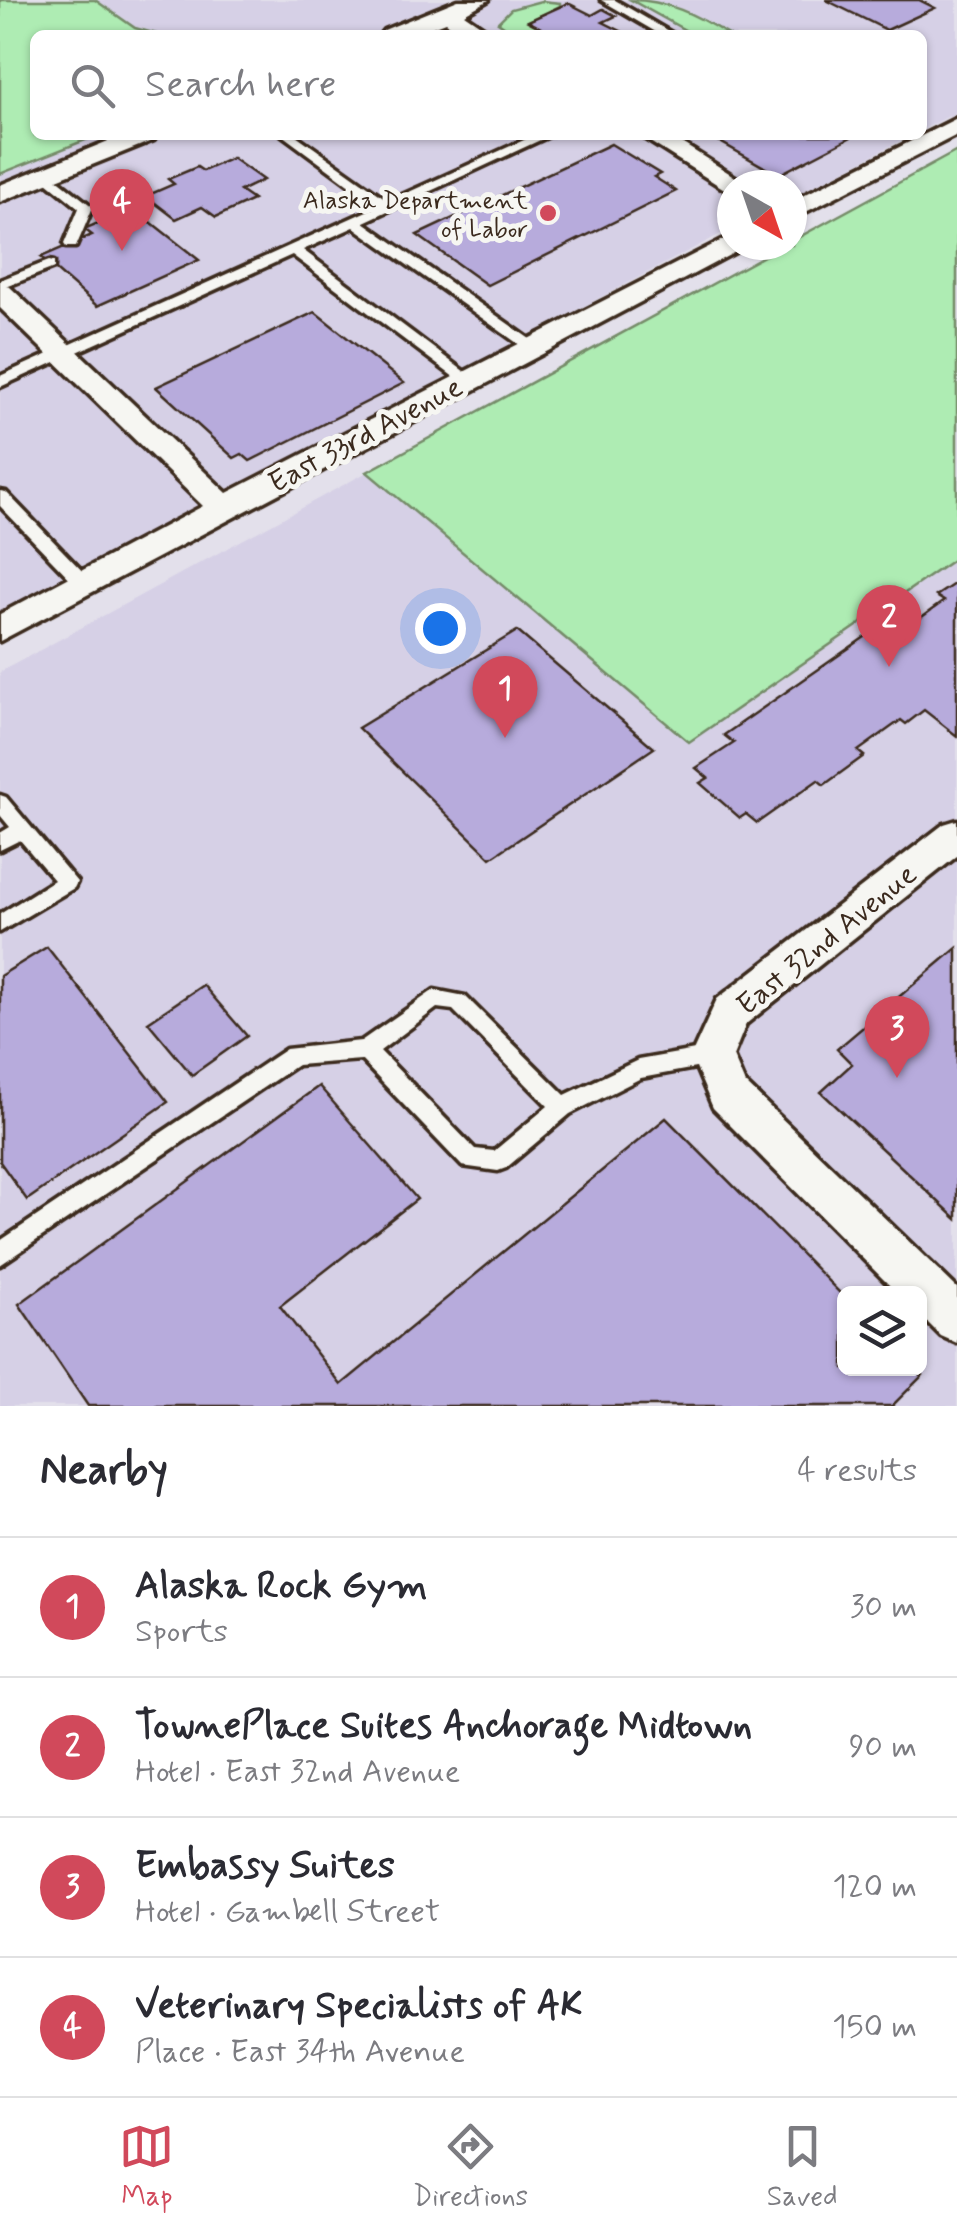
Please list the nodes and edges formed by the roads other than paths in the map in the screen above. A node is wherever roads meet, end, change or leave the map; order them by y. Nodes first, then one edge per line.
1 (478, 0) edge
2 (607, 0) edge
3 (446, 13) junction
4 (404, 30) edge
5 (475, 30) edge
6 (659, 30) edge
7 (957, 125) edge
8 (927, 136) edge
9 (132, 140) edge
10 (295, 140) edge
11 (534, 140) edge
12 (659, 140) edge
13 (919, 140) edge
14 (47, 174) junction
15 (717, 175) edge
16 (0, 194) edge
17 (807, 203) edge
18 (389, 207) junction
19 (356, 222) junction
20 (71, 244) dead end
21 (294, 250) junction
22 (717, 251) edge
23 (49, 265) dead end
24 (0, 285) edge
25 (0, 293) edge
26 (532, 347) junction
27 (65, 355) junction
28 (468, 381) junction
29 (0, 382) edge
30 (0, 496) edge
31 (224, 508) junction
32 (83, 582) junction
33 (0, 629) edge
34 (0, 802) edge
35 (22, 829) junction
36 (957, 835) edge
37 (0, 842) edge
38 (0, 924) edge
39 (365, 1050) junction
40 (712, 1056) junction
41 (563, 1107) junction
42 (0, 1254) edge
43 (957, 1320) edge

1 - 3 street
2 - 6 lane
3 - 4 street
3 - 5 street
7 - 8 street
9 - 14 street
10 - 18 lane
11 - 18 lane
12 - 15 street
13 - 17 street
14 - 16 street
14 - 20 lane
18 - 19 lane
19 - 21 lane
19 - 26 lane
21 - 27 lane
21 - 28 lane
22 - 26 street, East 33rd Avenue
23 - 24 lane
25 - 27 street
26 - 28 street, East 33rd Avenue
27 - 29 lane
27 - 31 street
28 - 31 street, East 33rd Avenue
30 - 32 lane
31 - 32 street, East 33rd Avenue
32 - 33 street, East 33rd Avenue
34 - 35 lane
35 - 37 lane
35 - 38 lane
36 - 40 street, East 32nd Avenue
39 - 41 lane
39 - 41 lane
39 - 42 lane
40 - 41 lane
40 - 43 street

